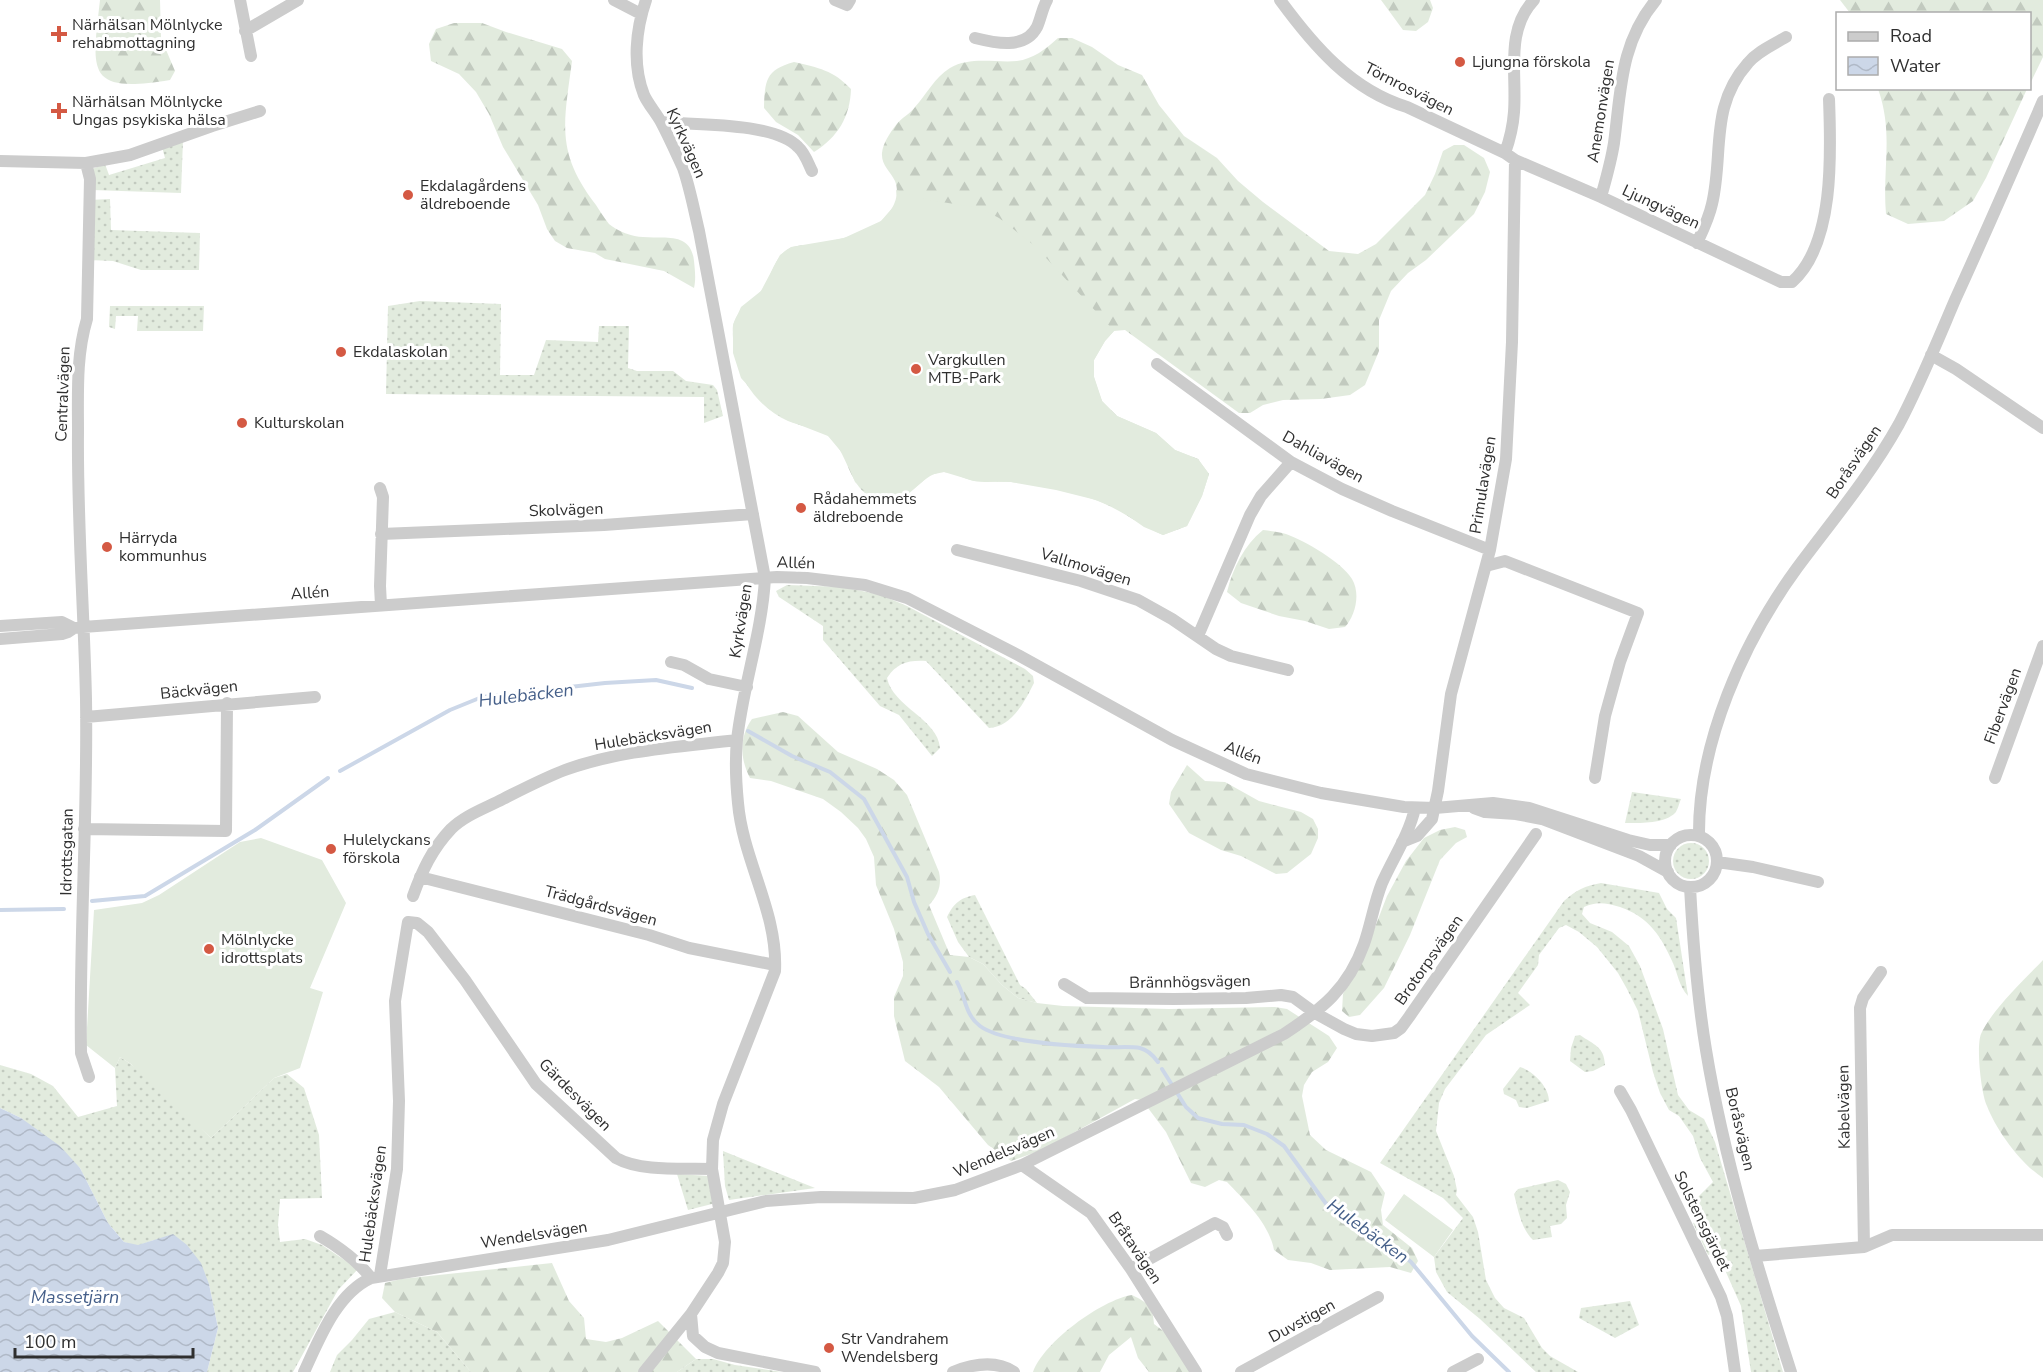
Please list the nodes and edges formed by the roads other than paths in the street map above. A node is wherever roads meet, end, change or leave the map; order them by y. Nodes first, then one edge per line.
1 (240, 0) edge
2 (298, 0) edge
3 (614, 0) edge
4 (646, 0) edge
5 (835, 0) edge
6 (850, 0) edge
7 (1047, 0) edge
8 (1280, 0) edge
9 (1534, 0) edge
10 (1656, 0) edge
11 (641, 14) junction
12 (245, 31) junction
13 (1786, 37) dead end
14 (975, 38) dead end
15 (251, 56) dead end
16 (1829, 99) dead end
17 (2043, 101) edge
18 (260, 111) dead end
19 (661, 122) junction
20 (1510, 156) junction
21 (0, 161) edge
22 (86, 163) junction
23 (812, 171) dead end
24 (1601, 197) junction
25 (1697, 243) junction
26 (1931, 355) junction
27 (1157, 364) dead end
28 (2043, 428) edge
29 (1291, 462) junction
30 (380, 488) dead end
31 (753, 514) junction
32 (381, 534) junction
33 (957, 550) dead end
34 (1490, 550) junction
35 (1486, 566) junction
36 (765, 578) junction
37 (381, 605) junction
38 (0, 626) edge
39 (78, 627) junction
40 (1198, 636) junction
41 (0, 639) edge
42 (2043, 646) edge
43 (671, 662) dead end
44 (1288, 670) dead end
45 (747, 687) junction
46 (315, 697) dead end
47 (227, 703) junction
48 (86, 717) junction
49 (737, 740) junction
50 (1595, 778) dead end
51 (1995, 778) dead end
52 (1470, 807) junction
53 (1415, 808) junction
54 (1435, 808) junction
55 (84, 829) junction
56 (1536, 834) dead end
57 (1699, 836) junction
58 (1402, 842) junction
59 (1671, 845) junction
60 (1717, 862) junction
61 (1668, 872) junction
62 (420, 877) junction
63 (1818, 882) dead end
64 (1690, 887) junction
65 (413, 896) dead end
66 (408, 922) joint
67 (775, 965) junction
68 (1881, 972) dead end
69 (1064, 984) dead end
70 (1315, 1013) junction
71 (89, 1077) dead end
72 (1620, 1091) dead end
73 (1023, 1166) junction
74 (712, 1169) junction
75 (720, 1212) junction
76 (1227, 1235) dead end
77 (2043, 1235) edge
78 (320, 1236) dead end
79 (1864, 1247) junction
80 (1755, 1256) junction
81 (1131, 1269) junction
82 (375, 1276) junction
83 (1378, 1297) dead end
84 (691, 1314) junction
85 (1478, 1359) dead end
86 (304, 1372) edge
87 (644, 1372) edge
88 (814, 1372) edge
89 (953, 1372) edge
90 (1014, 1372) edge
91 (1196, 1372) edge
92 (1242, 1372) edge
93 (1454, 1372) edge
94 (1735, 1372) edge
95 (1791, 1372) edge

1 - 12 street
2 - 12 street
3 - 11 street
4 - 11 street, Kyrkvägen
5 - 6 street
7 - 14 street
8 - 20 street, Törnrosvägen
9 - 20 street, Primulavägen
10 - 24 street, Anemonvägen
11 - 19 street, Kyrkvägen
12 - 15 street
13 - 25 street
16 - 25 street, Ljungvägen
17 - 26 street, Boråsvägen
18 - 22 street
19 - 23 street
19 - 31 street, Kyrkvägen
20 - 24 street, Ljungvägen
20 - 34 street, Primulavägen
21 - 22 street
22 - 39 street, Centralvägen
24 - 25 street, Ljungvägen
26 - 28 street
26 - 57 street, Boråsvägen
27 - 29 street, Dahliavägen
29 - 34 street, Dahliavägen
29 - 40 street
30 - 32 street
31 - 32 street, Skolvägen
31 - 36 street, Kyrkvägen
32 - 37 street
33 - 40 street, Vallmovägen
34 - 35 street, Primulavägen
35 - 50 street
35 - 54 street, Primulavägen
36 - 37 street, Allén
36 - 45 street, Kyrkvägen
36 - 53 street, Allén
37 - 39 street, Allén
38 - 39 street, Allén
39 - 41 street, Allén
39 - 48 street, Idrottsgatan
40 - 44 street, Vallmovägen
42 - 51 street, Fibervägen
43 - 45 street
45 - 49 street, Kyrkvägen
46 - 47 street, Bäckvägen
47 - 48 street, Bäckvägen
47 - 55 street
48 - 55 street, Idrottsgatan
49 - 62 street, Hulebäcksvägen
49 - 67 street, Kyrkvägen
52 - 54 street, Allén
52 - 59 street, Allén
52 - 61 street, Allén
53 - 54 street, Allén
53 - 58 street, Wendelsvägen
54 - 58 street
55 - 71 street, Idrottsgatan
56 - 70 street, Brotorpsvägen
57 - 59 street
57 - 60 street
58 - 70 street, Wendelsvägen
59 - 61 street
60 - 63 street
60 - 64 street
61 - 64 street
62 - 65 street, Hulebäcksvägen
62 - 67 street, Trädgårdsvägen
64 - 80 street, Boråsvägen
66 - 74 street, Gärdesvägen
66 - 82 street, Hulebäcksvägen
67 - 74 street, Kyrkvägen
68 - 79 street, Kabelvägen
69 - 70 street, Brännhögsvägen
70 - 73 street, Wendelsvägen
72 - 94 street, Solstensgärdet
73 - 75 street, Wendelsvägen
73 - 81 street, Bråtavägen
74 - 75 street, Kyrkvägen
75 - 82 street, Wendelsvägen
75 - 84 street, Kyrkvägen
76 - 81 street
77 - 79 street
78 - 82 street
79 - 80 street
80 - 95 street, Boråsvägen
81 - 91 street, Bråtavägen
82 - 86 street
83 - 92 street, Duvstigen
84 - 87 street, Kyrkvägen
84 - 88 street
85 - 93 street
89 - 90 street

